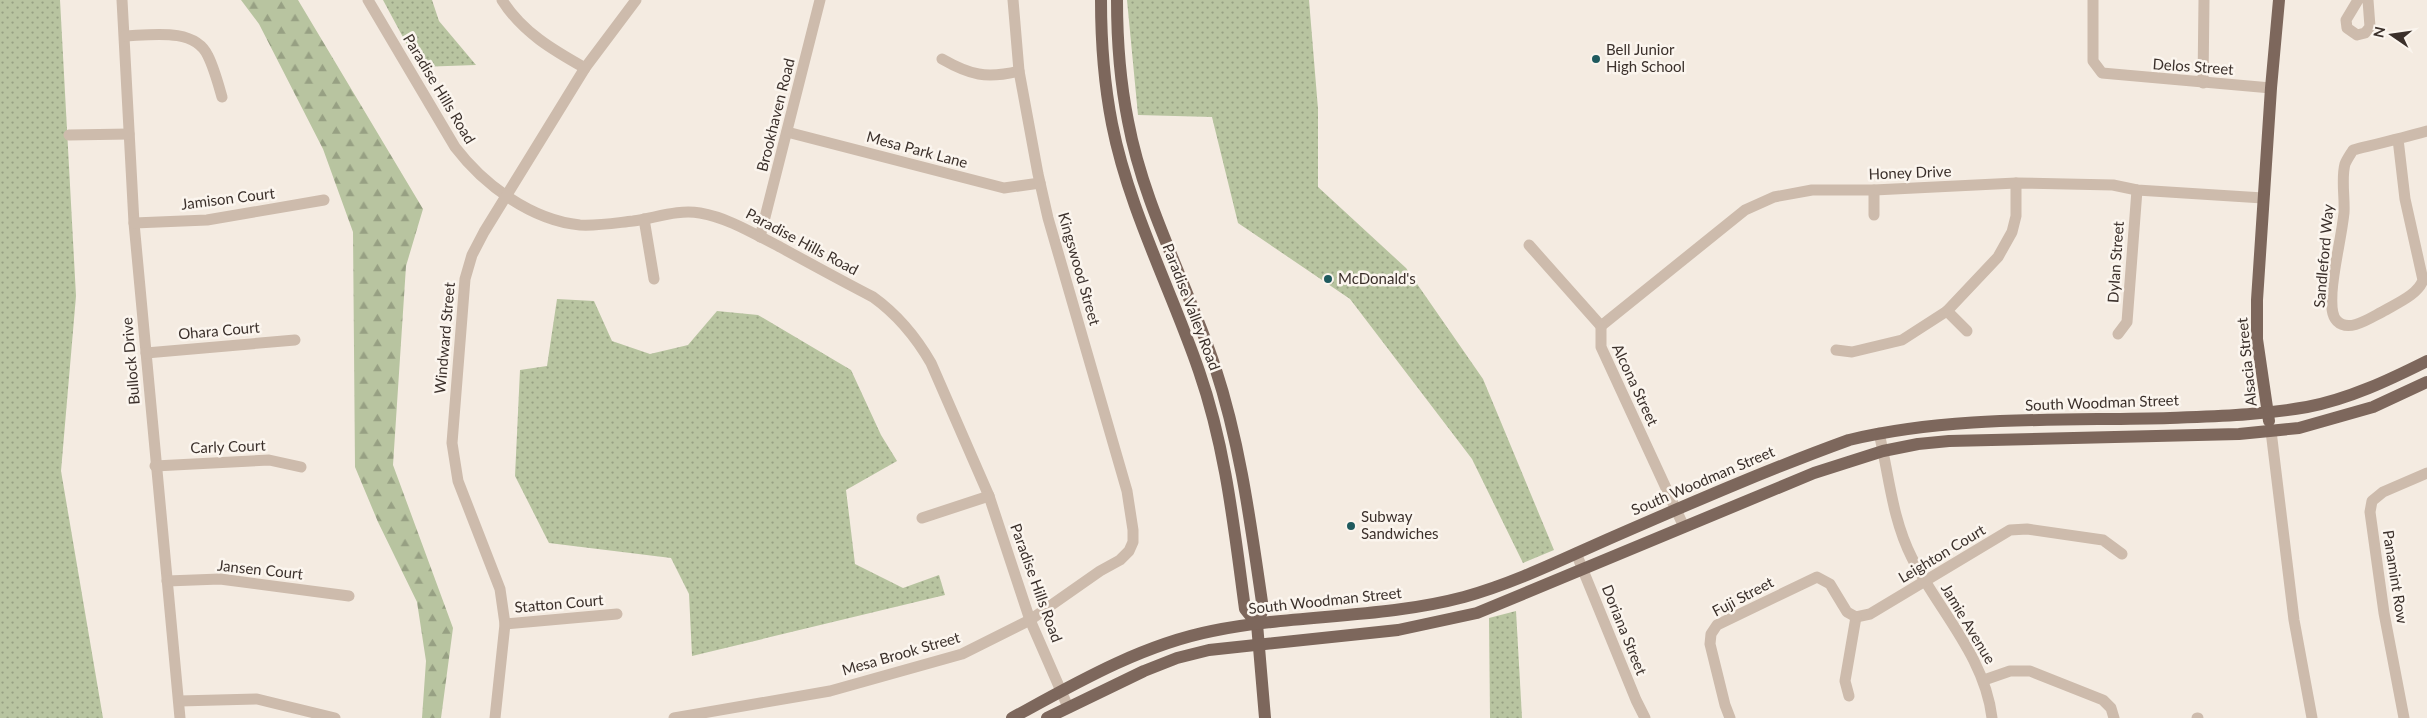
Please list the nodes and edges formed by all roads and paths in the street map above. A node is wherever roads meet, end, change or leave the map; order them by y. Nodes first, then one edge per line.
1 (122, 0) edge
2 (368, 0) edge
3 (502, 0) edge
4 (636, 0) edge
5 (820, 0) edge
6 (1013, 0) edge
7 (1101, 0) edge
8 (1117, 0) edge
9 (2093, 0) edge
10 (2204, 0) edge
11 (2279, 0) edge
12 (2358, 0) edge
13 (2368, 0) edge
14 (125, 36) junction
15 (942, 59) dead end
16 (585, 68) junction
17 (1018, 71) junction
18 (2203, 83) junction
19 (2271, 88) junction
20 (222, 97) dead end
21 (2427, 131) edge
22 (787, 132) junction
23 (130, 134) junction
24 (69, 135) dead end
25 (2398, 139) junction
26 (1040, 183) junction
27 (2016, 183) junction
28 (1874, 190) junction
29 (2137, 190) junction
30 (508, 195) junction
31 (2263, 198) junction
32 (324, 200) dead end
33 (1874, 215) dead end
34 (644, 219) junction
35 (134, 223) junction
36 (760, 237) junction
37 (1529, 244) dead end
38 (654, 279) dead end
39 (1948, 311) junction
40 (1601, 326) junction
41 (1968, 331) dead end
42 (2118, 334) dead end
43 (295, 340) dead end
44 (1836, 350) dead end
45 (146, 352) junction
46 (2427, 361) edge
47 (2427, 382) edge
48 (2268, 413) junction
49 (2271, 431) junction
50 (1879, 433) junction
51 (1883, 451) junction
52 (155, 466) junction
53 (301, 467) dead end
54 (2427, 474) edge
55 (989, 496) junction
56 (1676, 509) junction
57 (922, 518) dead end
58 (1684, 527) junction
59 (1133, 542) joint
60 (1576, 553) junction
61 (2122, 554) dead end
62 (1583, 568) junction
63 (167, 581) junction
64 (1926, 583) junction
65 (349, 596) dead end
66 (616, 614) dead end
67 (1856, 617) junction
68 (1030, 620) junction
69 (505, 624) junction
70 (1256, 624) junction
71 (1259, 643) junction
72 (1984, 680) junction
73 (1062, 691) junction
74 (1849, 696) dead end
75 (179, 701) junction
76 (1068, 707) junction
77 (180, 718) edge
78 (335, 718) edge
79 (494, 718) edge
80 (674, 718) edge
81 (1012, 718) edge
82 (1046, 718) edge
83 (1265, 718) edge
84 (1646, 718) edge
85 (1730, 718) edge
86 (1992, 718) edge
87 (2114, 718) edge
88 (2312, 718) edge
89 (2404, 718) edge

1 - 14 street, Bullock Drive
2 - 30 street, Paradise Hills Road
3 - 16 street
4 - 16 street, Windward Street
5 - 22 street, Brookhaven Road
6 - 17 street, Kingswood Street
7 - 70 main road, Paradise Valley Road
8 - 70 main road, Paradise Valley Road
9 - 18 street, Delos Street
10 - 18 street
11 - 19 main road, Alsacia Street
12 - 13 street
14 - 20 street
14 - 23 street, Bullock Drive
15 - 17 street
16 - 30 street, Windward Street
17 - 26 street, Kingswood Street
18 - 19 street, Delos Street
19 - 31 main road, Alsacia Street
21 - 25 street
22 - 26 street, Mesa Park Lane
22 - 36 street, Brookhaven Road
23 - 24 street
23 - 35 street, Bullock Drive
25 - 25 street, Sandleford Way
26 - 59 street, Kingswood Street
27 - 28 street, Honey Drive
27 - 29 street, Honey Drive
27 - 39 street
28 - 33 street
28 - 40 street, Honey Drive
29 - 31 street, Honey Drive
29 - 42 street, Dylan Street
30 - 34 street, Paradise Hills Road
30 - 69 street, Windward Street
31 - 48 main road, Alsacia Street
32 - 35 street, Jamison Court
34 - 36 street, Paradise Hills Road
34 - 38 street
35 - 45 street, Bullock Drive
36 - 55 street, Paradise Hills Road
37 - 40 street
39 - 41 street
39 - 44 street
40 - 56 street, Alcona Street
43 - 45 street, Ohara Court
45 - 52 street, Bullock Drive
46 - 48 main road, South Woodman Street
47 - 49 main road
48 - 49 main road, Alsacia Street
48 - 50 main road, South Woodman Street
49 - 51 main road
49 - 88 street, Alsacia Street
50 - 51 street, Jamie Avenue
50 - 56 main road, South Woodman Street
51 - 58 main road
51 - 64 street, Jamie Avenue
52 - 53 street, Carly Court
52 - 63 street, Bullock Drive
54 - 89 street, Panamint Row
55 - 57 street
55 - 68 street, Paradise Hills Road
56 - 58 street, Alcona Street
56 - 60 main road, South Woodman Street
58 - 62 main road
59 - 68 street, Mesa Brook Street
60 - 62 street, Doriana Street
60 - 70 main road, South Woodman Street
61 - 64 street, Leighton Court
62 - 71 main road
62 - 84 street, Doriana Street
63 - 65 street, Jansen Court
63 - 75 street, Bullock Drive
64 - 67 street, Leighton Court
64 - 72 street, Jamie Avenue
66 - 69 street, Statton Court
67 - 74 street
67 - 85 street, Fuji Street
68 - 73 street, Paradise Hills Road
68 - 80 street, Mesa Brook Street
69 - 79 street, Windward Street
70 - 71 main road, Paradise Valley Road
70 - 73 main road, South Woodman Street
71 - 76 main road
71 - 83 main road, Paradise Valley Road
72 - 86 street, Jamie Avenue
72 - 87 street
73 - 76 street, Paradise Hills Road
73 - 81 main road, South Woodman Street
75 - 77 street, Bullock Drive
75 - 78 street
76 - 82 main road

